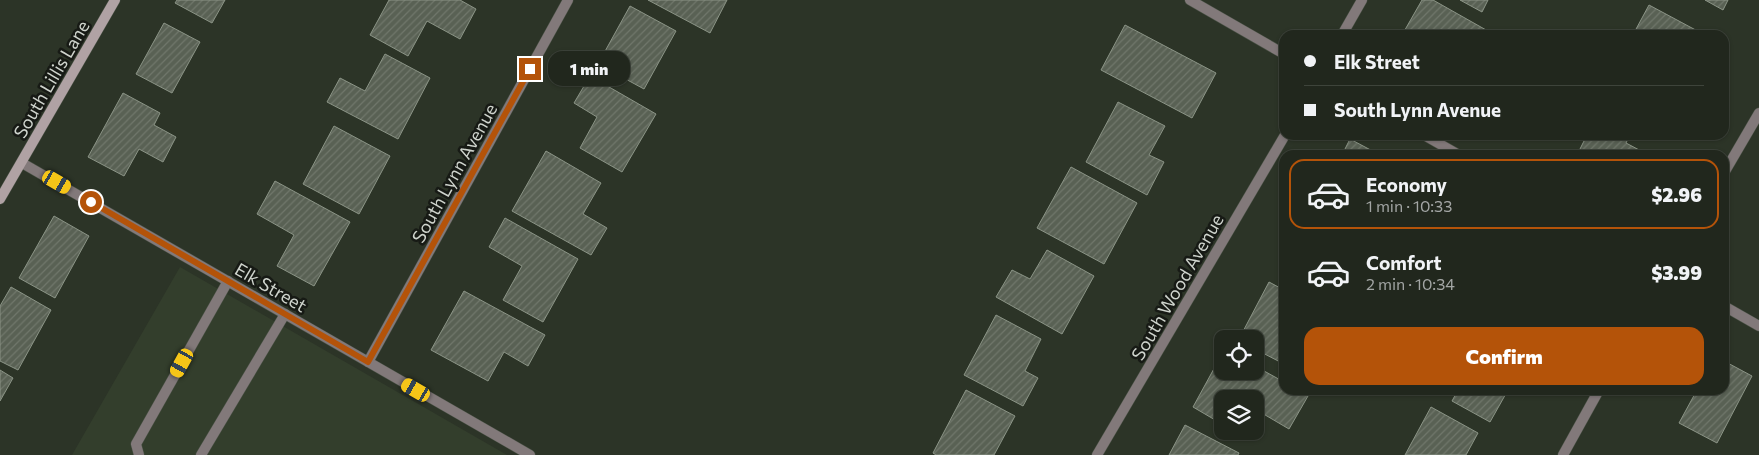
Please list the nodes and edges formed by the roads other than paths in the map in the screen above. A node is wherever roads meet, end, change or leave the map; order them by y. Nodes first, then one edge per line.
1 (115, 0) edge
2 (568, 0) edge
3 (1190, 0) edge
4 (1362, 0) edge
5 (1345, 30) edge
6 (1279, 51) edge
7 (1759, 113) edge
8 (1281, 140) edge
9 (1433, 140) edge
10 (1450, 150) edge
11 (22, 163) junction
12 (1729, 164) edge
13 (0, 199) edge
14 (228, 281) junction
15 (1729, 309) edge
16 (285, 314) junction
17 (1759, 326) edge
18 (368, 362) junction
19 (1596, 395) edge
20 (139, 455) edge
21 (201, 455) edge
22 (530, 455) edge
23 (1097, 455) edge
24 (1563, 455) edge

1 - 11 street, South Lillis Lane
2 - 18 street, South Lynn Avenue
3 - 6 street
4 - 5 street
7 - 12 street
8 - 23 street, South Wood Avenue
9 - 10 street
11 - 13 street, South Lillis Lane
11 - 14 street, Elk Street
14 - 16 street, Elk Street
14 - 20 street
15 - 17 street
16 - 18 street, Elk Street
16 - 21 street
18 - 22 street, Elk Street
19 - 24 street

